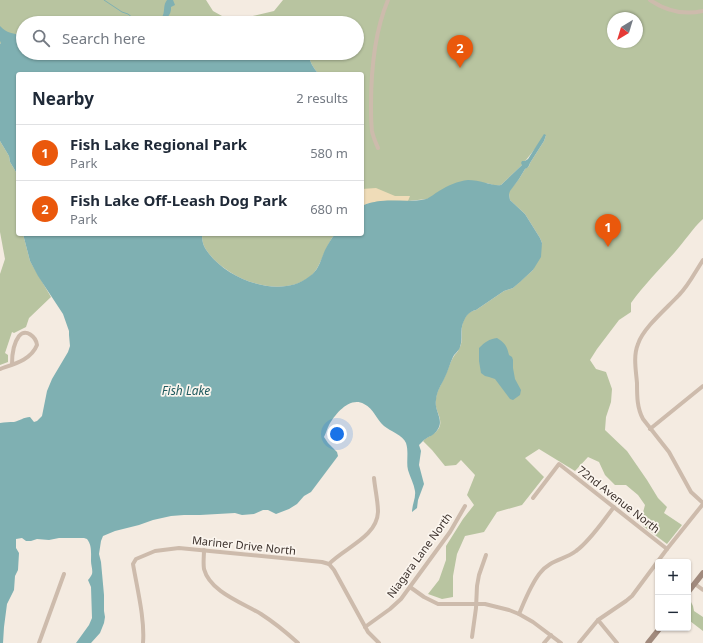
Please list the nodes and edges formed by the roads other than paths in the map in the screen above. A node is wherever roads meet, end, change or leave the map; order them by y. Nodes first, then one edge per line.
1 (388, 0) edge
2 (650, 0) edge
3 (703, 11) edge
4 (378, 148) dead end
5 (703, 260) edge
6 (12, 364) junction
7 (0, 369) edge
8 (703, 386) edge
9 (650, 429) junction
10 (374, 478) dead end
11 (533, 498) dead end
12 (703, 504) edge
13 (465, 506) dead end
14 (614, 507) junction
15 (667, 549) junction
16 (204, 550) junction
17 (486, 555) dead end
18 (329, 564) junction
19 (703, 573) edge
20 (64, 574) dead end
21 (695, 584) junction
22 (410, 587) junction
23 (691, 589) edge
24 (703, 590) edge
25 (476, 604) junction
26 (519, 614) junction
27 (598, 620) junction
28 (365, 627) junction
29 (658, 631) edge
30 (551, 635) junction
31 (472, 637) dead end
32 (38, 643) edge
33 (143, 643) edge
34 (298, 643) edge
35 (379, 643) edge
36 (544, 643) edge
37 (561, 643) edge
38 (579, 643) edge
39 (617, 643) edge
40 (648, 643) edge

1 - 4 street
2 - 3 street
5 - 9 street
6 - 6 street
6 - 7 street
8 - 9 street
9 - 12 street
10 - 18 street
11 - 14 street, 72nd Avenue North
12 - 15 street
13 - 22 street, Niagara Lane North
14 - 15 street, 72nd Avenue North
14 - 26 street
15 - 27 street
16 - 18 street, Mariner Drive North
16 - 33 street, Mariner Drive North
16 - 34 street
17 - 25 street
18 - 28 street
19 - 21 street
20 - 32 street
21 - 23 street
21 - 24 street
22 - 25 street
22 - 28 street, Niagara Lane North
25 - 26 street
25 - 31 street
26 - 30 street
27 - 38 street
27 - 39 street
28 - 35 street
29 - 40 street
30 - 36 street
30 - 37 street

